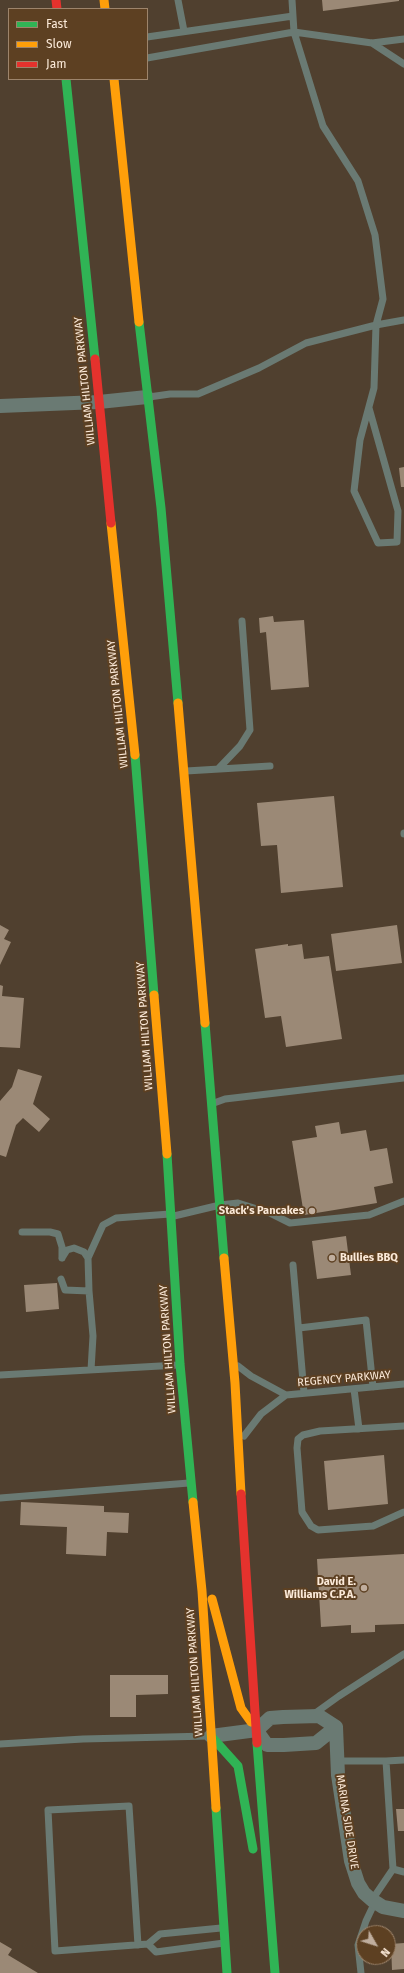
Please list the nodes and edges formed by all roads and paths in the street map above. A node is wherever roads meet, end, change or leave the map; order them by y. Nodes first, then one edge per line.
1 (178, 0) edge
2 (292, 0) edge
3 (293, 16) junction
4 (184, 31) junction
5 (294, 32) junction
6 (148, 37) edge
7 (404, 39) edge
8 (372, 43) junction
9 (148, 58) edge
10 (404, 64) edge
11 (66, 80) edge
12 (114, 80) edge
13 (404, 320) edge
14 (376, 325) junction
15 (147, 397) junction
16 (99, 402) junction
17 (0, 406) edge
18 (369, 408) junction
19 (242, 621) dead end
20 (270, 766) dead end
21 (218, 769) junction
22 (184, 771) junction
23 (404, 1078) edge
24 (212, 1104) junction
25 (404, 1201) edge
26 (220, 1204) junction
27 (172, 1215) junction
28 (22, 1232) dead end
29 (88, 1258) junction
30 (293, 1264) dead end
31 (61, 1279) dead end
32 (88, 1291) junction
33 (299, 1328) junction
34 (233, 1361) junction
35 (180, 1364) junction
36 (91, 1370) junction
37 (0, 1375) edge
38 (404, 1384) edge
39 (373, 1387) junction
40 (354, 1389) junction
41 (304, 1393) junction
42 (286, 1395) junction
43 (404, 1426) edge
44 (359, 1429) junction
45 (238, 1445) junction
46 (191, 1483) junction
47 (0, 1498) edge
48 (404, 1512) edge
49 (196, 1540) junction
50 (404, 1654) edge
51 (312, 1716) junction
52 (336, 1727) junction
53 (257, 1730) junction
54 (211, 1736) junction
55 (0, 1744) edge
56 (404, 1760) edge
57 (337, 1761) junction
58 (386, 1761) junction
59 (255, 1859) dead end
60 (393, 1869) junction
61 (404, 1872) edge
62 (258, 1875) dead end
63 (373, 1901) junction
64 (404, 1911) edge
65 (224, 1927) junction
66 (224, 1943) junction
67 (148, 1944) junction
68 (138, 1945) junction
69 (275, 1970) edge
70 (228, 1973) edge
71 (361, 1973) edge

1 - 4 lane
2 - 3 lane
3 - 4 lane
3 - 5 lane
4 - 6 lane
5 - 8 lane
5 - 9 lane
5 - 14 lane
7 - 8 lane
8 - 10 lane
11 - 16 highway, WILLIAM HILTON PARKWAY
12 - 15 highway
13 - 14 lane
14 - 15 lane
14 - 18 lane
15 - 16 street
15 - 22 highway
16 - 17 street
16 - 27 highway, WILLIAM HILTON PARKWAY
18 - 18 lane
19 - 21 lane
20 - 21 lane
21 - 22 lane
22 - 24 highway
23 - 24 lane
24 - 26 highway
25 - 26 lane
26 - 27 lane
26 - 34 highway
27 - 29 lane
27 - 35 highway, WILLIAM HILTON PARKWAY
28 - 29 lane
29 - 32 lane
30 - 33 lane
31 - 32 lane
32 - 36 lane
33 - 39 lane
33 - 41 lane
34 - 42 lane, REGENCY PARKWAY
34 - 45 highway
35 - 36 lane
35 - 46 highway, WILLIAM HILTON PARKWAY
36 - 37 lane
38 - 39 lane, REGENCY PARKWAY
39 - 40 lane, REGENCY PARKWAY
40 - 41 lane, REGENCY PARKWAY
40 - 44 lane
41 - 42 lane, REGENCY PARKWAY
42 - 45 lane, REGENCY PARKWAY
43 - 44 lane
44 - 48 lane
45 - 53 highway
46 - 47 lane
46 - 49 highway, WILLIAM HILTON PARKWAY
49 - 53 highway
49 - 54 highway, WILLIAM HILTON PARKWAY
50 - 51 lane
51 - 52 street
51 - 53 street
52 - 53 street
52 - 57 street, MARINA SIDE DRIVE
53 - 54 street
53 - 69 highway
54 - 55 lane
54 - 59 highway
54 - 65 highway, WILLIAM HILTON PARKWAY
56 - 58 lane
57 - 58 lane
57 - 63 street, MARINA SIDE DRIVE
58 - 60 lane
60 - 61 lane
60 - 63 lane
62 - 69 highway
63 - 64 street, MARINA SIDE DRIVE
63 - 71 lane
65 - 66 highway, WILLIAM HILTON PARKWAY
65 - 67 lane
66 - 67 lane
66 - 70 highway, WILLIAM HILTON PARKWAY
67 - 68 lane
68 - 68 lane

